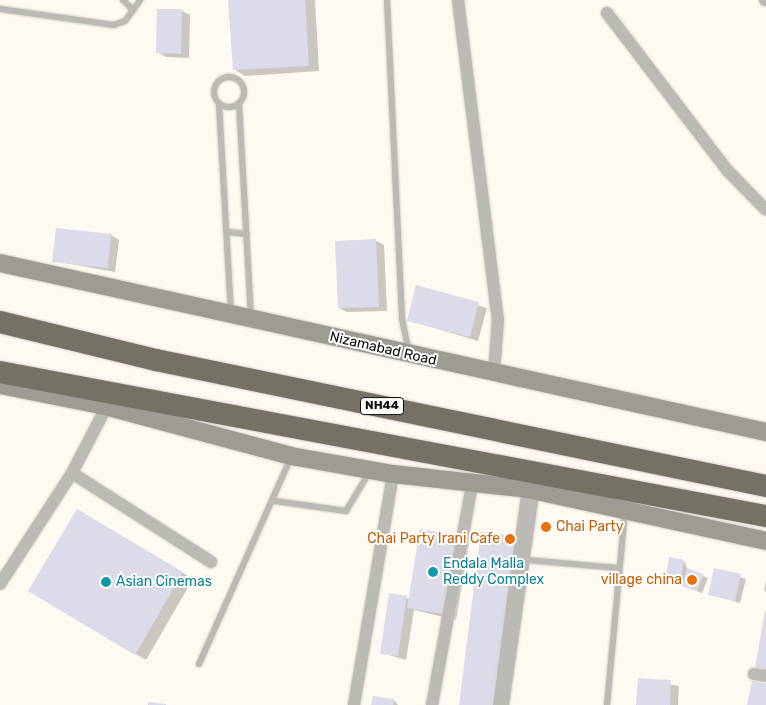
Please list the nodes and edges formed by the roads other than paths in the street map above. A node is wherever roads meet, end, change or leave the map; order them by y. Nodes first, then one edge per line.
1 (123, 0) edge
2 (140, 0) edge
3 (387, 0) edge
4 (458, 0) edge
5 (0, 10) edge
6 (133, 10) junction
7 (607, 13) dead end
8 (240, 103) junction
9 (219, 105) junction
10 (766, 210) edge
11 (228, 232) junction
12 (247, 234) junction
13 (0, 263) edge
14 (231, 317) junction
15 (252, 320) junction
16 (0, 322) edge
17 (410, 355) junction
18 (0, 372) edge
19 (494, 374) junction
20 (0, 385) edge
21 (109, 401) junction
22 (766, 432) edge
23 (292, 456) junction
24 (371, 470) junction
25 (72, 473) junction
26 (393, 474) junction
27 (473, 480) junction
28 (766, 486) edge
29 (532, 490) junction
30 (275, 501) junction
31 (625, 510) junction
32 (766, 516) edge
33 (766, 541) edge
34 (527, 560) junction
35 (211, 562) dead end
36 (618, 568) junction
37 (0, 584) edge
38 (199, 664) dead end
39 (354, 705) edge
40 (432, 705) edge
41 (499, 705) edge
42 (506, 705) edge
43 (607, 705) edge

1 - 6 lane
2 - 6 lane
3 - 17 lane
4 - 19 street
5 - 6 lane
7 - 10 street
8 - 9 lane
8 - 9 lane
8 - 12 lane
9 - 11 lane
11 - 12 lane
11 - 14 lane
12 - 15 lane
13 - 14 main road, Nizamabad Road
14 - 15 main road, Nizamabad Road
15 - 17 main road, Nizamabad Road
16 - 28 highway, NH44
17 - 19 main road, Nizamabad Road
18 - 21 highway
19 - 22 main road, Nizamabad Road
20 - 21 main road
21 - 23 main road
21 - 25 street
21 - 32 highway
23 - 24 main road
23 - 30 lane
24 - 26 main road
24 - 30 lane
25 - 35 street
25 - 37 street
26 - 27 main road
26 - 39 street
27 - 29 main road
27 - 40 street
29 - 31 main road
29 - 34 lane
29 - 41 street
30 - 38 lane
31 - 33 main road
31 - 36 lane
34 - 36 lane
34 - 42 lane
36 - 43 lane

